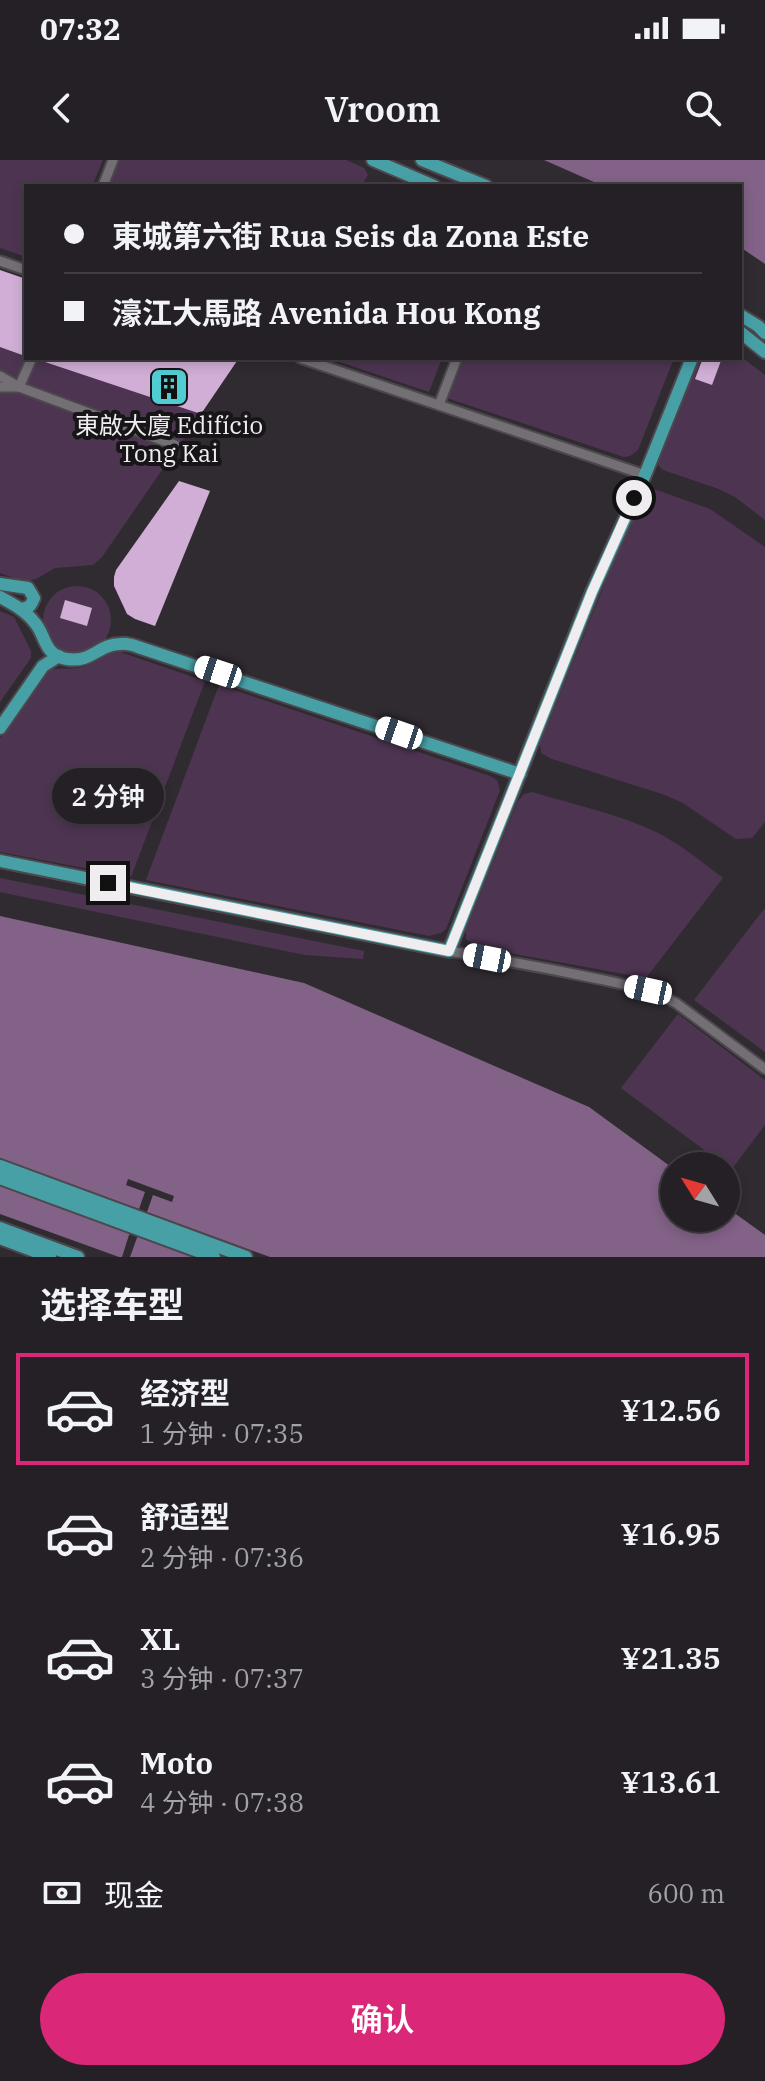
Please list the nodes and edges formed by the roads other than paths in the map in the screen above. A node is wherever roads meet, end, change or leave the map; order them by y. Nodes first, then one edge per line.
1 (113, 160) edge
2 (373, 160) edge
3 (422, 160) edge
4 (437, 164) edge
5 (104, 184) edge
6 (429, 184) edge
7 (482, 184) edge
8 (0, 261) edge
9 (24, 269) edge
10 (742, 316) edge
11 (763, 329) edge
12 (742, 334) edge
13 (765, 352) edge
14 (31, 360) edge
15 (306, 360) edge
16 (456, 360) edge
17 (691, 360) edge
18 (0, 376) edge
19 (0, 387) edge
20 (19, 387) junction
21 (439, 405) junction
22 (175, 445) dead end
23 (645, 475) junction
24 (0, 584) edge
25 (0, 597) edge
26 (21, 609) junction
27 (59, 656) junction
28 (0, 728) edge
29 (520, 774) junction
30 (0, 861) edge
31 (449, 951) junction
32 (765, 1069) edge
33 (0, 1166) edge
34 (0, 1178) edge
35 (0, 1228) edge
36 (0, 1238) edge
37 (50, 1257) edge
38 (78, 1257) edge
39 (214, 1257) edge
40 (246, 1257) edge

1 - 5 street
2 - 6 main road
3 - 4 main road
4 - 7 main road
8 - 9 street
10 - 11 main road
12 - 13 main road
14 - 20 street
15 - 21 street
16 - 21 street
17 - 23 main road
18 - 20 street
19 - 20 street
20 - 22 street
21 - 23 street
23 - 29 main road
24 - 26 main road
25 - 26 main road
26 - 27 main road
27 - 28 main road
27 - 29 main road
29 - 31 main road
30 - 31 main road
31 - 32 street
33 - 40 main road
34 - 39 main road
35 - 38 main road
36 - 37 main road

